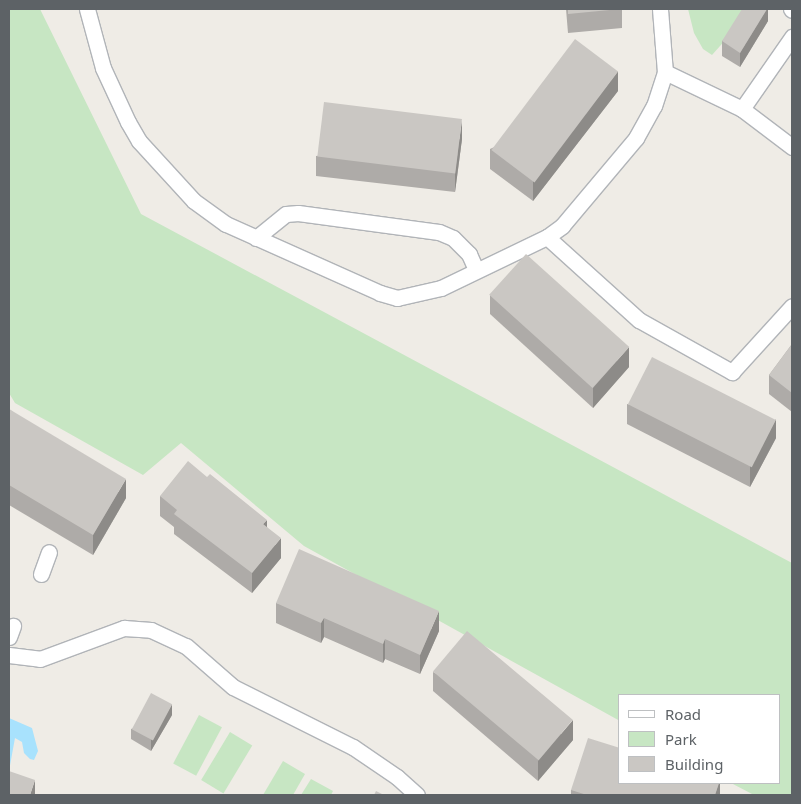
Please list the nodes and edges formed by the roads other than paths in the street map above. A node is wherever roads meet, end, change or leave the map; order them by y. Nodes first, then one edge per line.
1 (87, 9) edge
2 (660, 9) edge
3 (792, 36) edge
4 (665, 72) junction
5 (742, 109) junction
6 (792, 147) edge
7 (547, 237) junction
8 (256, 238) junction
9 (476, 270) junction
10 (792, 306) edge
11 (49, 552) dead end
12 (41, 574) dead end
13 (9, 655) edge
14 (417, 795) edge

1 - 8 street
2 - 4 street
3 - 5 street
4 - 5 street
4 - 7 street
5 - 6 street
7 - 9 street
7 - 10 street
8 - 9 street
8 - 9 street
11 - 12 street
13 - 14 street

